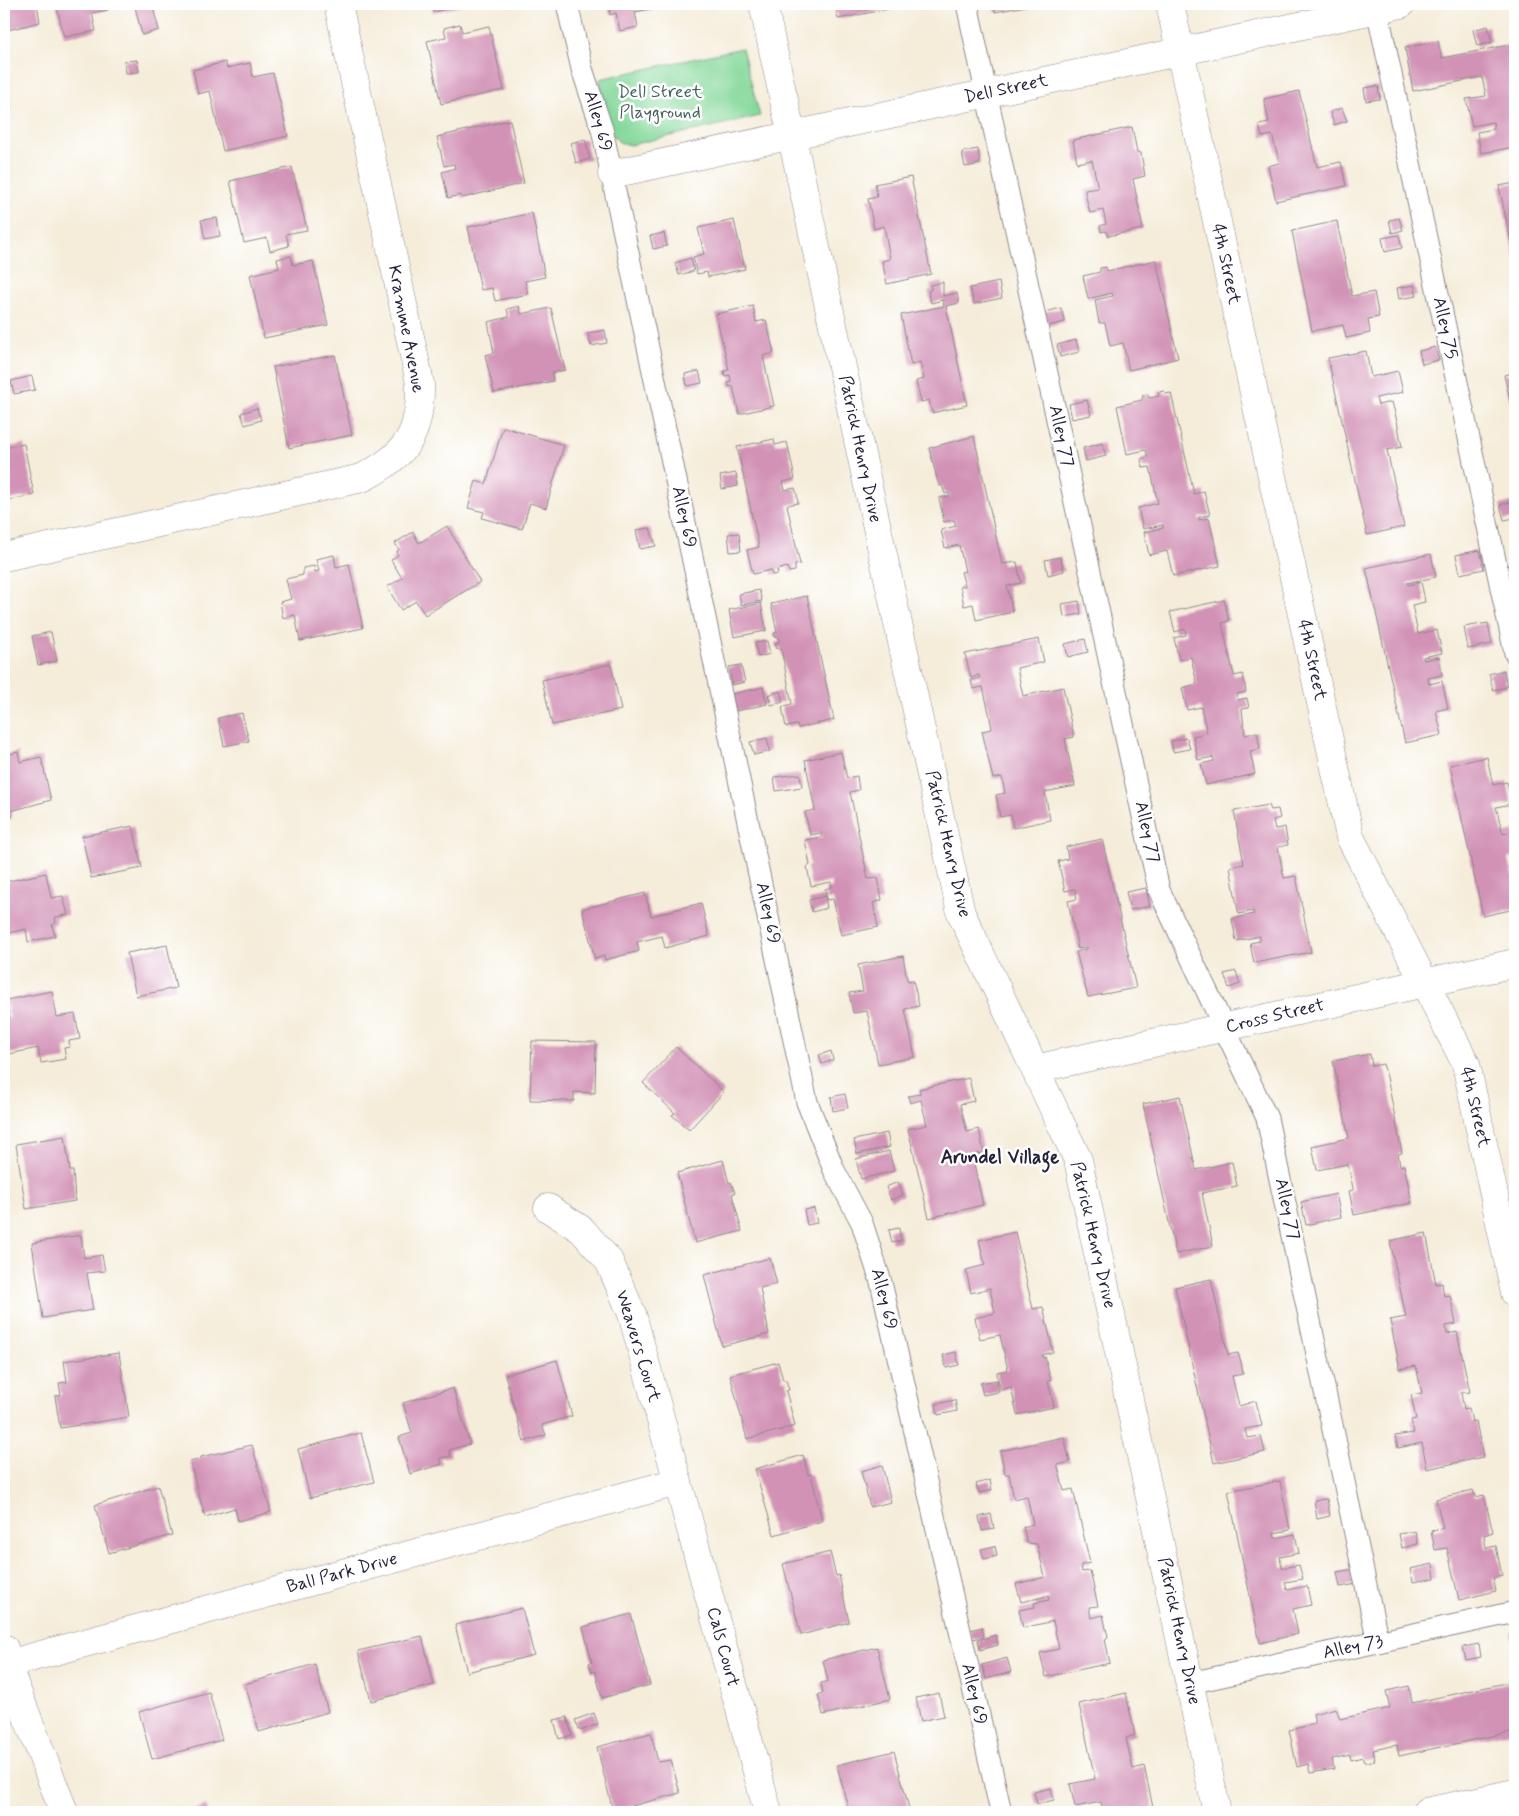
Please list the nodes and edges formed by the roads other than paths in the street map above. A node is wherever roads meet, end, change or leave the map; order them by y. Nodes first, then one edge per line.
1 (338, 4) edge
2 (567, 4) edge
3 (763, 4) edge
4 (967, 4) edge
5 (1170, 4) edge
6 (1384, 5) edge
7 (1181, 51) junction
8 (986, 93) junction
9 (792, 135) junction
10 (612, 174) junction
11 (4, 557) edge
12 (1515, 653) edge
13 (1515, 963) edge
14 (1425, 983) junction
15 (1225, 1028) junction
16 (1035, 1069) junction
17 (548, 1208) dead end
18 (1515, 1293) edge
19 (677, 1482) junction
20 (1515, 1612) edge
21 (1378, 1642) junction
22 (5, 1659) edge
23 (1190, 1682) junction
24 (1515, 1793) edge
25 (1439, 1811) edge
26 (64, 1812) edge
27 (768, 1812) edge
28 (1001, 1812) edge
29 (1217, 1812) edge

1 - 11 street, Kramme Avenue
2 - 10 lane, Alley 69
3 - 9 street, Patrick Henry Drive
4 - 8 lane, Alley 77
5 - 7 street, 4th Street
6 - 7 street, Dell Street
6 - 12 lane, Alley 75
7 - 8 street, Dell Street
7 - 14 street, 4th Street
8 - 9 street, Dell Street
8 - 15 lane, Alley 77
9 - 10 street, Dell Street
9 - 16 street, Patrick Henry Drive
10 - 28 lane, Alley 69
13 - 14 street, Cross Street
14 - 15 street, Cross Street
14 - 18 street, 4th Street
15 - 16 street, Cross Street
15 - 21 lane, Alley 77
16 - 23 street, Patrick Henry Drive
17 - 19 street, Weavers Court
19 - 22 street, Ball Park Drive
19 - 27 street, Cals Court
20 - 21 lane, Alley 73
21 - 23 lane, Alley 73
22 - 26 street
23 - 29 street, Patrick Henry Drive
24 - 25 street

